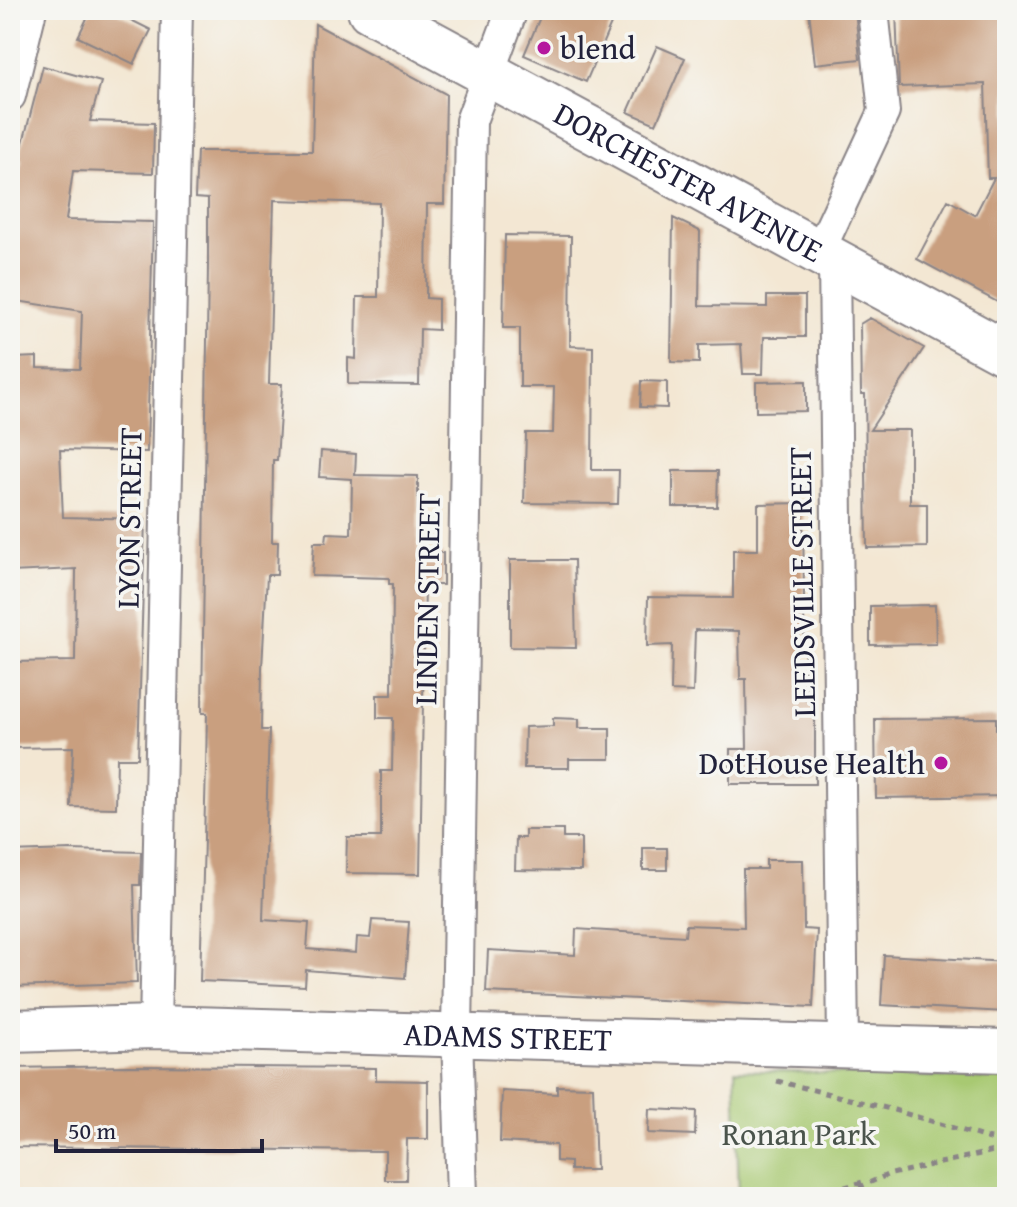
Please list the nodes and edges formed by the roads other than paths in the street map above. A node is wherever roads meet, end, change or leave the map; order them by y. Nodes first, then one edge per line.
1 (31, 10) edge
2 (177, 10) edge
3 (370, 10) edge
4 (512, 10) edge
5 (873, 10) edge
6 (486, 73) junction
7 (10, 96) edge
8 (827, 256) junction
9 (1007, 354) edge
10 (155, 1027) junction
11 (10, 1031) edge
12 (457, 1034) junction
13 (843, 1046) junction
14 (1007, 1051) edge
15 (462, 1197) edge

1 - 7 street
2 - 10 street, LYON STREET
3 - 6 main road, DORCHESTER AVENUE
4 - 6 street, LINDEN STREET
5 - 8 street
6 - 8 main road, DORCHESTER AVENUE
6 - 12 street, LINDEN STREET
8 - 9 main road, DORCHESTER AVENUE
8 - 13 street, LEEDSVILLE STREET
10 - 11 main road, ADAMS STREET
10 - 12 main road, ADAMS STREET
12 - 13 main road, ADAMS STREET
12 - 15 street, LINDEN STREET
13 - 14 main road, ADAMS STREET

